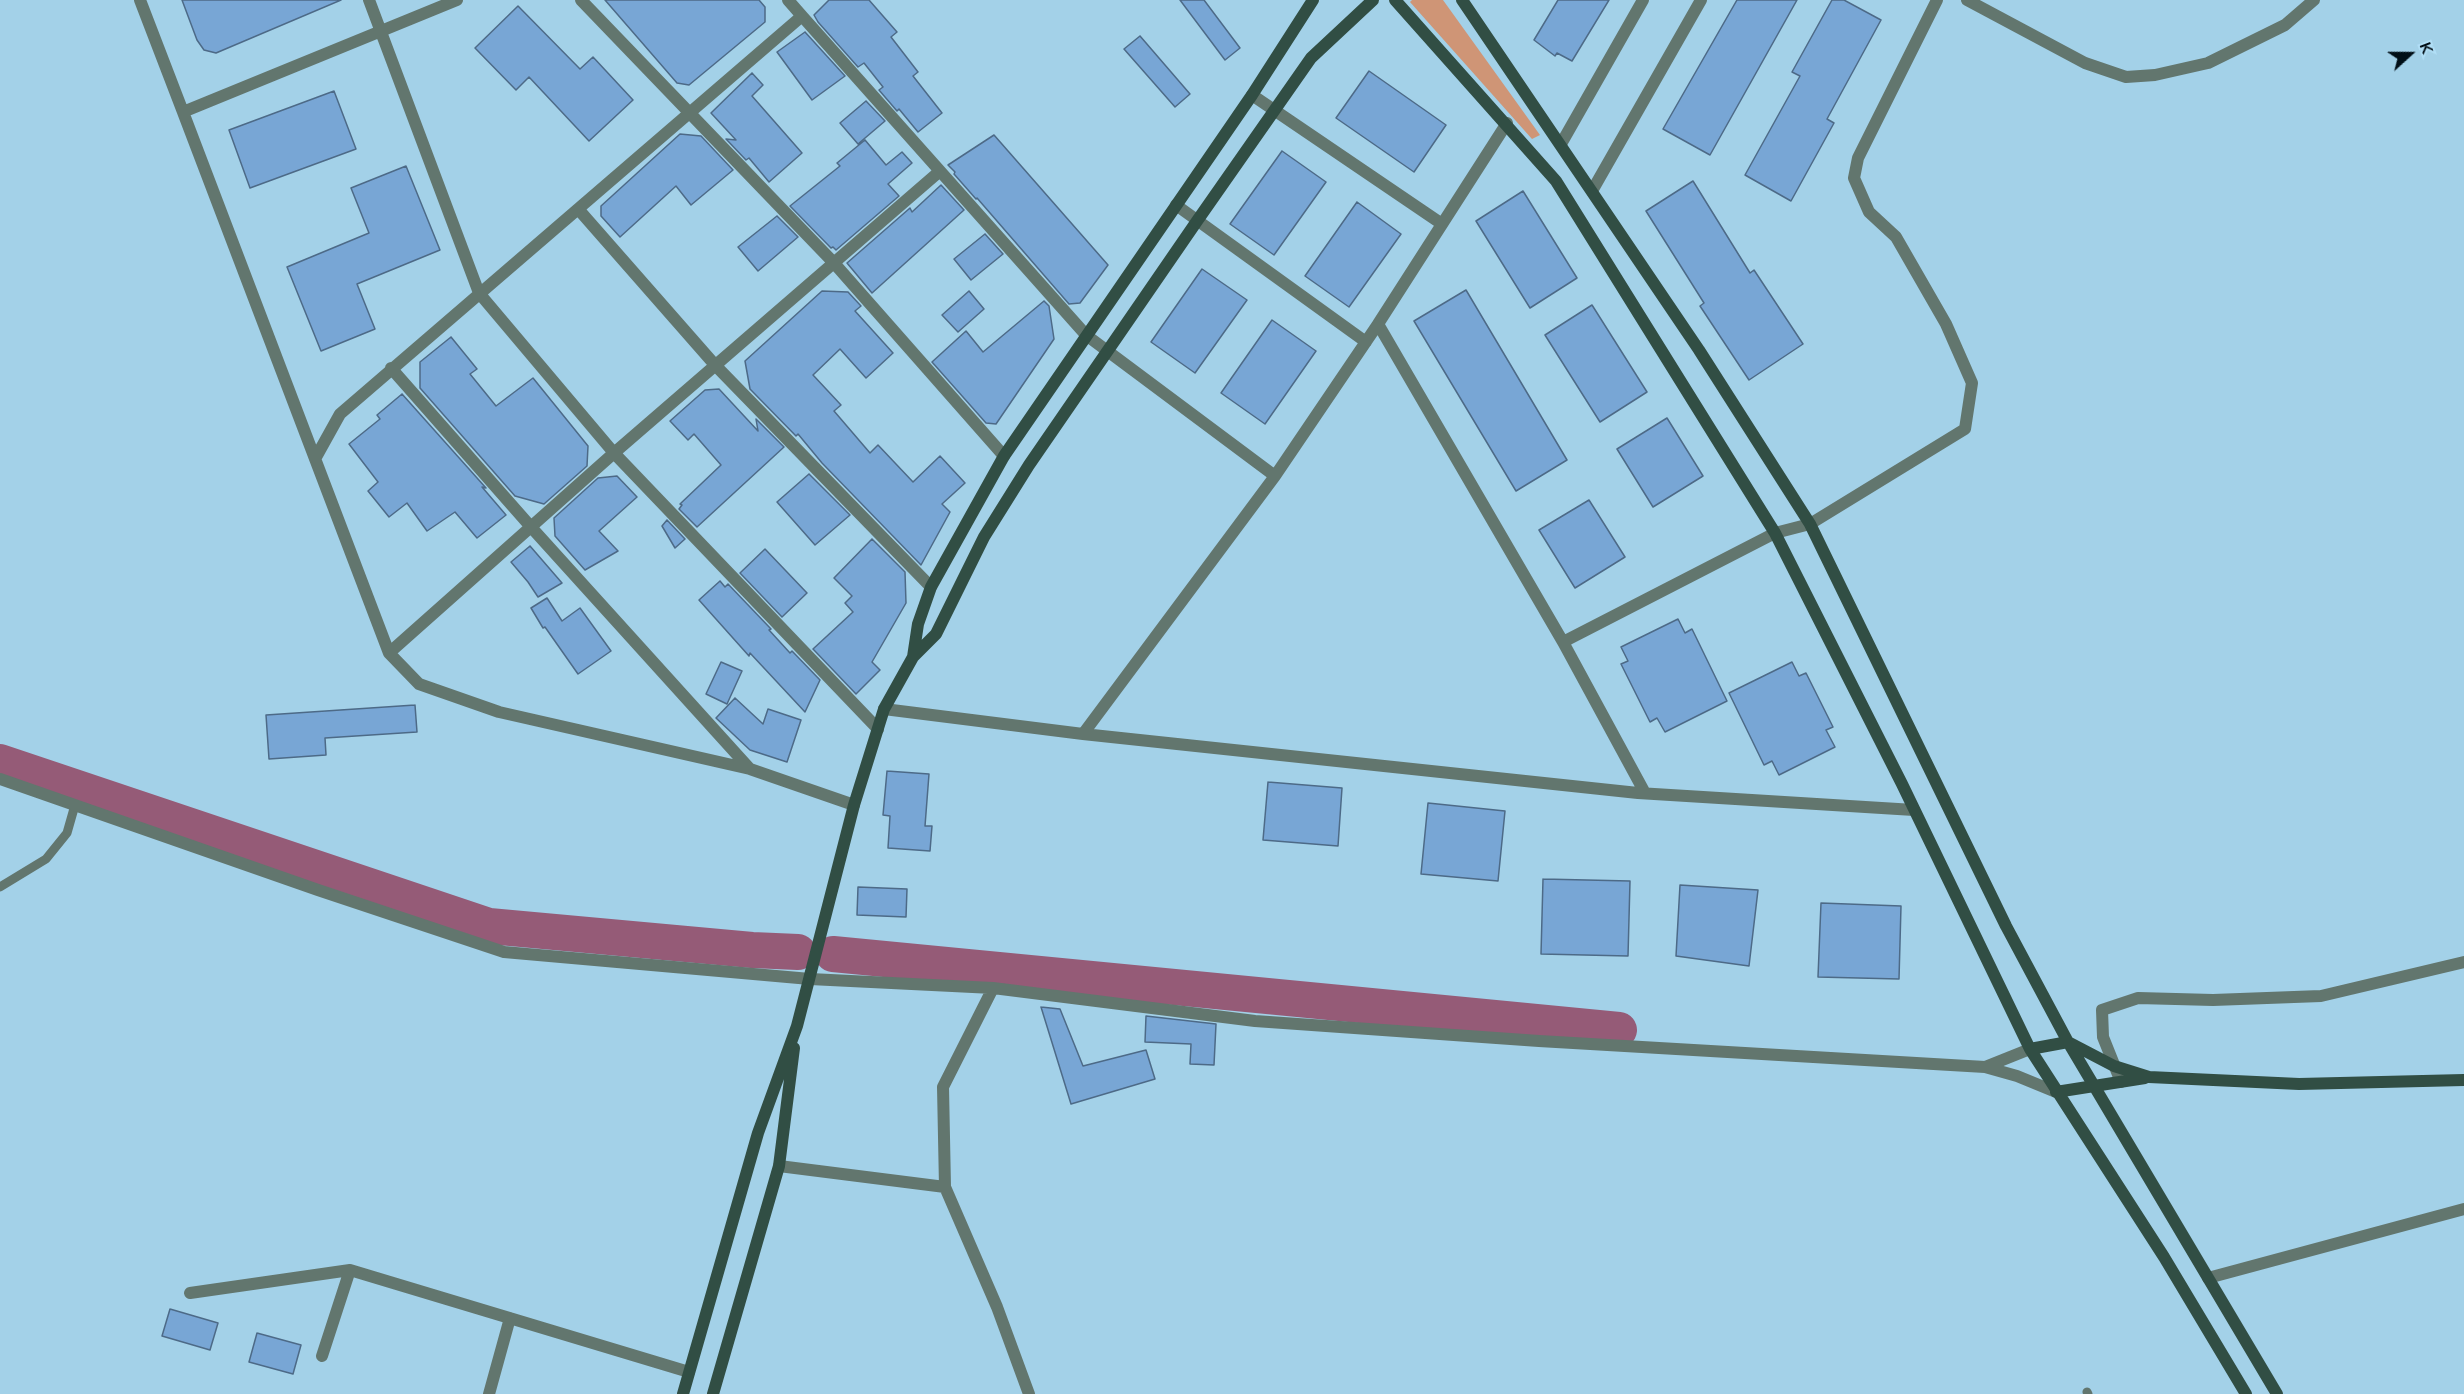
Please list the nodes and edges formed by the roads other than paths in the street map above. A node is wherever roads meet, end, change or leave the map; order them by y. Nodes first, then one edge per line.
1 (140, 0) edge
2 (369, 0) edge
3 (458, 0) edge
4 (582, 0) edge
5 (788, 0) edge
6 (1313, 0) edge
7 (1373, 0) edge
8 (1395, 0) edge
9 (1462, 0) edge
10 (1643, 0) edge
11 (1701, 0) edge
12 (1937, 0) edge
13 (1967, 0) edge
14 (2314, 0) edge
15 (802, 16) junction
16 (382, 30) junction
17 (1252, 95) junction
18 (1275, 111) junction
19 (183, 112) junction
20 (690, 113) junction
21 (1507, 123) junction
22 (1561, 144) junction
23 (940, 171) junction
24 (1592, 191) junction
25 (1176, 205) junction
26 (579, 210) junction
27 (1197, 220) junction
28 (1442, 225) junction
29 (834, 263) junction
30 (479, 293) junction
31 (1378, 324) junction
32 (1086, 335) junction
33 (1366, 342) junction
34 (1107, 351) junction
35 (715, 365) junction
36 (391, 368) junction
37 (614, 453) junction
38 (1004, 456) junction
39 (315, 459) junction
40 (1275, 476) junction
41 (1810, 525) junction
42 (531, 528) junction
43 (1775, 533) junction
44 (931, 587) junction
45 (1563, 642) junction
46 (389, 653) junction
47 (913, 657) junction
48 (884, 709) junction
49 (878, 729) junction
50 (1083, 734) junction
51 (750, 769) junction
52 (0, 779) edge
53 (1645, 793) junction
54 (854, 804) junction
55 (75, 805) junction
56 (1914, 810) junction
57 (0, 887) edge
58 (2464, 962) edge
59 (810, 979) junction
60 (993, 988) junction
61 (797, 1026) junction
62 (2068, 1042) junction
63 (2030, 1049) junction
64 (2114, 1066) junction
65 (1985, 1067) junction
66 (2149, 1077) junction
67 (2464, 1080) edge
68 (2121, 1082) junction
69 (2096, 1087) junction
70 (2056, 1092) junction
71 (779, 1166) junction
72 (945, 1187) junction
73 (2464, 1209) edge
74 (350, 1270) junction
75 (2208, 1278) junction
76 (190, 1293) dead end
77 (510, 1318) junction
78 (322, 1356) dead end
79 (689, 1372) junction
80 (489, 1394) edge
81 (683, 1394) edge
82 (713, 1394) edge
83 (1029, 1394) edge
84 (2246, 1394) edge
85 (2277, 1394) edge

1 - 19 street
2 - 16 street
3 - 16 street
4 - 20 street
5 - 15 street
6 - 17 main road
7 - 18 main road
8 - 21 main road
9 - 22 main road
10 - 22 street
11 - 24 street
12 - 41 street
13 - 14 street
15 - 20 street
15 - 23 street
16 - 19 street
16 - 30 street
17 - 18 street
17 - 25 main road
18 - 27 main road
18 - 28 street
19 - 39 street
20 - 26 street
20 - 29 street
21 - 28 street
21 - 43 main road
22 - 24 main road
23 - 29 street
23 - 32 street
24 - 41 main road
25 - 27 street
25 - 32 main road
26 - 30 street
26 - 35 street
27 - 33 street
27 - 34 main road
28 - 31 street
29 - 35 street
29 - 38 street
30 - 36 street
30 - 37 street
31 - 33 street
31 - 45 street
32 - 34 street
32 - 38 main road
33 - 40 street
34 - 40 street
34 - 47 main road
35 - 37 street
35 - 44 street
36 - 39 street
36 - 42 street
37 - 42 street
37 - 49 street
38 - 44 main road
39 - 46 street
40 - 50 street
41 - 43 street
41 - 62 main road
42 - 46 street
42 - 51 street
43 - 45 street
43 - 56 main road
44 - 47 main road
45 - 53 street
46 - 51 street
47 - 48 main road
48 - 49 main road
48 - 50 street
49 - 54 main road
50 - 53 street
51 - 54 street
52 - 55 street
53 - 56 street
54 - 59 main road
55 - 57 lane
55 - 59 street
56 - 63 main road
58 - 64 street
59 - 60 street
59 - 61 main road
60 - 65 street
60 - 72 street
61 - 71 main road
61 - 79 main road
62 - 63 main road
62 - 64 main road
62 - 69 main road
63 - 65 street
63 - 70 main road
64 - 66 main road
64 - 68 street
65 - 70 street
66 - 67 main road
66 - 68 main road
68 - 69 main road
69 - 70 main road
69 - 75 main road
70 - 84 main road
71 - 72 street
71 - 82 main road
72 - 83 street
73 - 75 street
74 - 76 street
74 - 77 street
74 - 78 street
75 - 85 main road
77 - 79 street
77 - 80 street
79 - 81 main road

